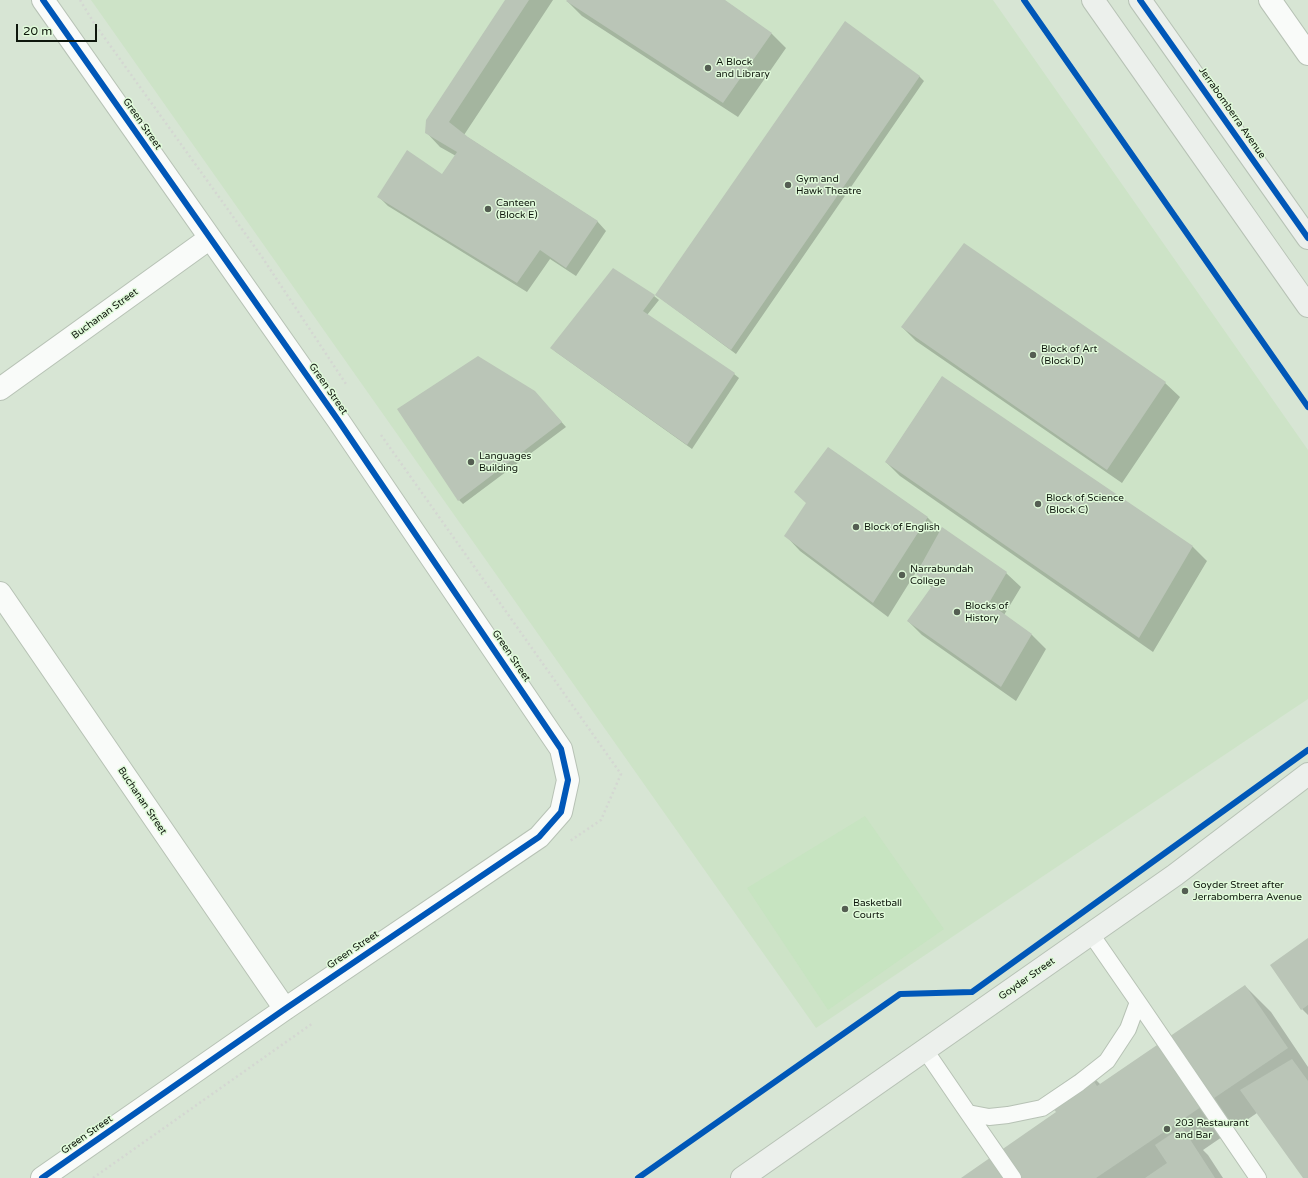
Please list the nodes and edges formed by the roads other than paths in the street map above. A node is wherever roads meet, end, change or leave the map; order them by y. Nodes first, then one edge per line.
1 (43, 0) edge
2 (1093, 0) edge
3 (1140, 0) edge
4 (1270, 0) edge
5 (1308, 54) edge
6 (210, 238) junction
7 (1308, 238) edge
8 (1308, 306) edge
9 (0, 389) edge
10 (0, 593) edge
11 (1308, 774) edge
12 (1091, 934) junction
13 (1138, 1002) junction
14 (285, 1009) junction
15 (925, 1050) junction
16 (968, 1112) junction
17 (42, 1178) edge
18 (742, 1178) edge
19 (1013, 1178) edge
20 (1258, 1178) edge

1 - 6 street, Green Street
2 - 8 street
3 - 7 street, Jerrabomberra Avenue
4 - 5 street
6 - 9 street, Buchanan Street
6 - 14 street, Green Street
10 - 14 street, Buchanan Street
11 - 12 street, Goyder Street
12 - 13 lane
12 - 15 street, Goyder Street
13 - 16 lane
13 - 20 lane
14 - 17 street, Green Street
15 - 16 lane
15 - 18 street, Goyder Street
16 - 19 lane

